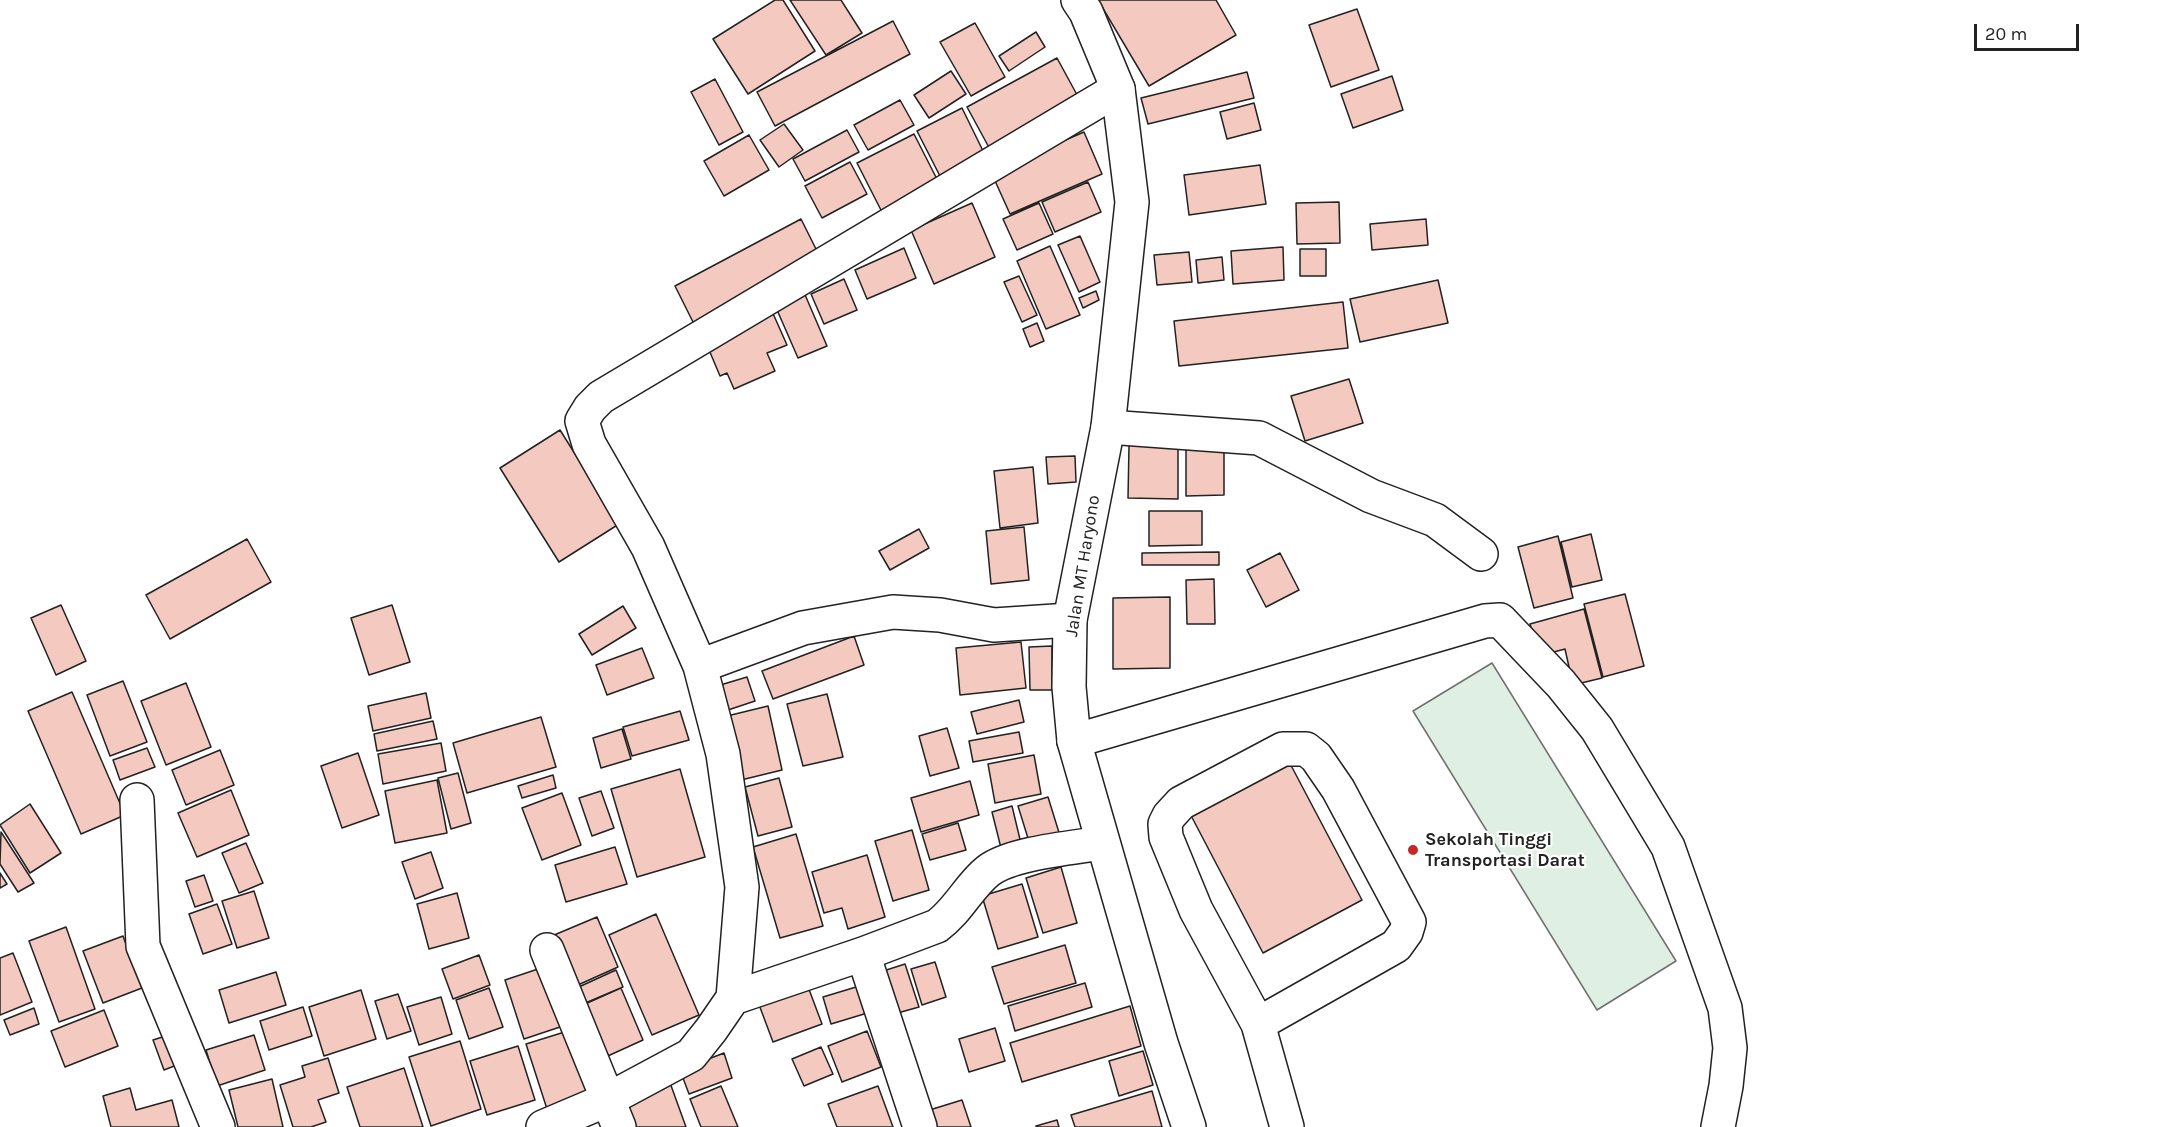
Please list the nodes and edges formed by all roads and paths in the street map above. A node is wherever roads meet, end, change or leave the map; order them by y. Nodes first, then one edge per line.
1 (1078, 0) edge
2 (1118, 89) junction
3 (1108, 427) junction
4 (1481, 554) dead end
5 (1070, 620) junction
6 (700, 666) junction
7 (1074, 741) junction
8 (137, 800) dead end
9 (1102, 843) junction
10 (547, 950) dead end
11 (863, 954) junction
12 (733, 998) junction
13 (1258, 1023) junction
14 (614, 1113) edge
15 (218, 1127) edge
16 (543, 1127) edge
17 (920, 1127) edge
18 (1189, 1127) edge
19 (1287, 1127) edge
20 (1719, 1127) edge

1 - 2 street, Jalan MT Haryono
2 - 3 street, Jalan MT Haryono
2 - 6 street
3 - 4 street
3 - 5 street, Jalan MT Haryono
5 - 6 street
5 - 7 street, Jalan MT Haryono
6 - 12 street
7 - 9 street, Jalan MT Haryono
7 - 20 street
8 - 15 street
9 - 11 street
9 - 18 street, Jalan MT Haryono
10 - 14 street
11 - 12 street
11 - 17 street
12 - 14 street
13 - 13 street
13 - 19 street
14 - 16 street

